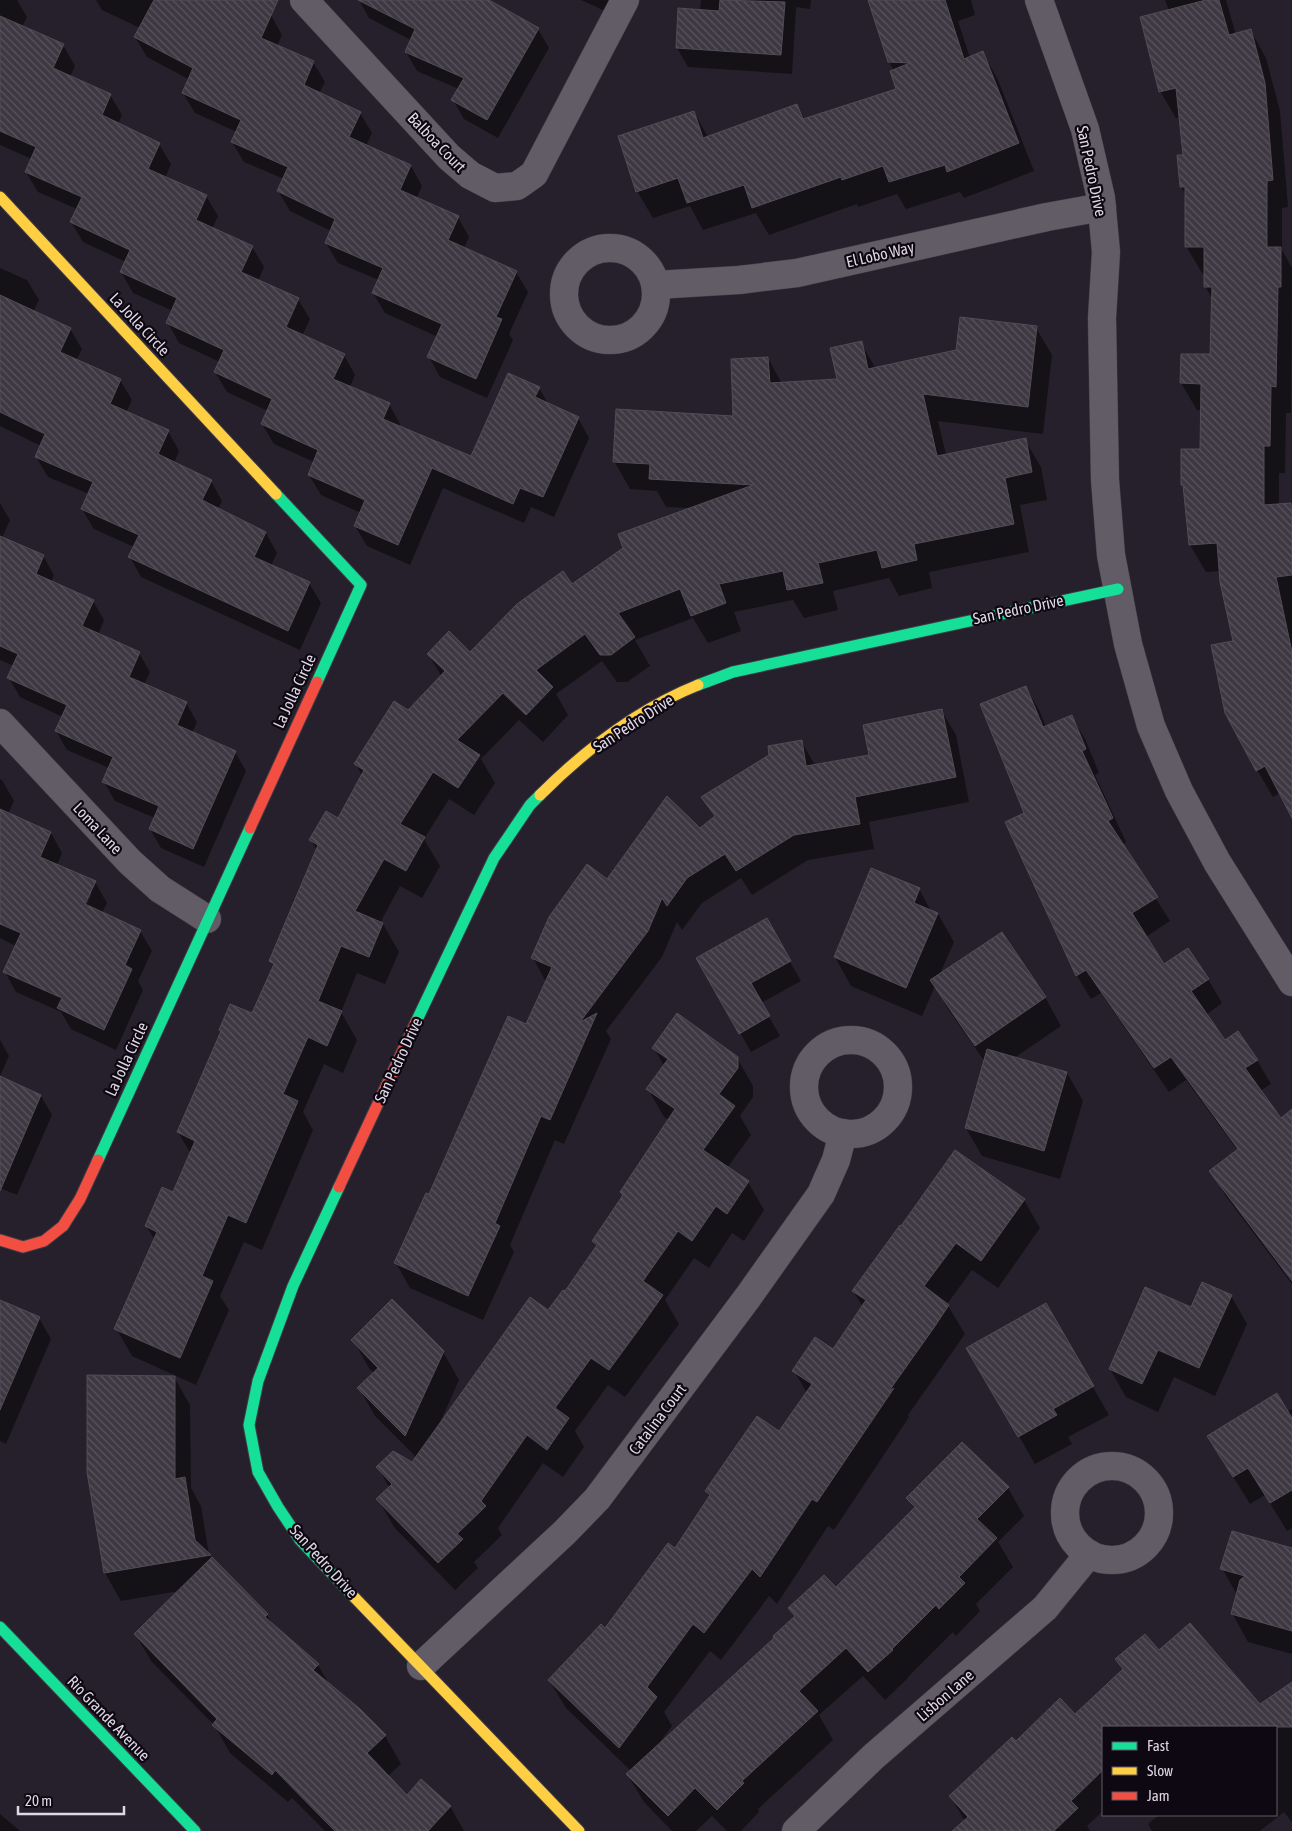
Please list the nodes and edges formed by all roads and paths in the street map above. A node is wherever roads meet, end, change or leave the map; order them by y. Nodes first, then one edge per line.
1 (304, 0) edge
2 (624, 0) edge
3 (1039, 0) edge
4 (0, 197) edge
5 (1102, 208) junction
6 (656, 285) dead end
7 (1118, 588) junction
8 (0, 723) edge
9 (208, 920) junction
10 (1292, 982) edge
11 (843, 1133) dead end
12 (0, 1240) edge
13 (1089, 1554) dead end
14 (0, 1627) edge
15 (421, 1666) junction
16 (195, 1831) edge
17 (579, 1831) edge
18 (796, 1831) edge

1 - 2 street, Balboa Court
3 - 5 street, San Pedro Drive
4 - 9 street, La Jolla Circle
5 - 6 street, El Lobo Way
5 - 7 street, San Pedro Drive
7 - 10 street, San Pedro Drive
7 - 15 street, San Pedro Drive
8 - 9 street, Loma Lane
9 - 12 street, La Jolla Circle
11 - 15 street, Catalina Court
13 - 18 street, Lisbon Lane
14 - 16 street, Rio Grande Avenue
15 - 17 street, San Pedro Drive

